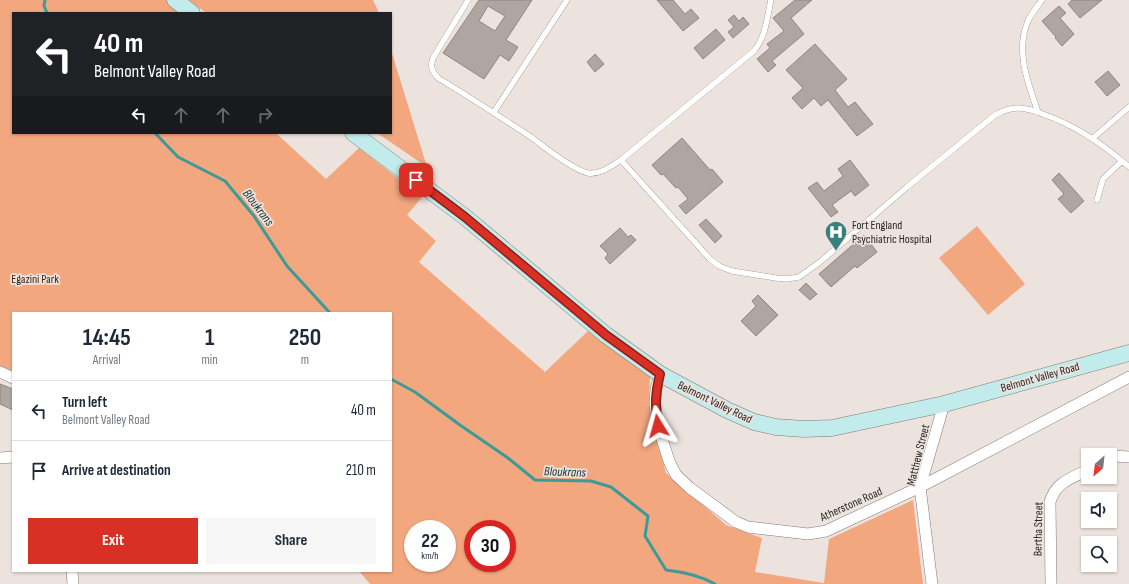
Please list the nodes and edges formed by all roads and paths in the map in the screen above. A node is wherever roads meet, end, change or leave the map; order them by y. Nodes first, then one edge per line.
1 (175, 0) edge
2 (468, 0) edge
3 (567, 0) edge
4 (771, 0) edge
5 (1042, 0) edge
6 (191, 12) edge
7 (1129, 107) edge
8 (494, 112) junction
9 (1038, 112) junction
10 (354, 134) edge
11 (1093, 138) junction
12 (621, 160) junction
13 (1122, 161) junction
14 (1129, 167) edge
15 (1097, 200) dead end
16 (1129, 353) edge
17 (0, 372) edge
18 (660, 374) junction
19 (1129, 377) edge
20 (12, 378) edge
21 (944, 404) junction
22 (1117, 456) edge
23 (12, 457) edge
24 (1129, 457) edge
25 (0, 458) edge
26 (1081, 474) edge
27 (920, 487) junction
28 (72, 572) edge
29 (73, 584) edge
30 (932, 584) edge
31 (1051, 584) edge

1 - 6 street
2 - 8 lane
3 - 8 lane
4 - 12 lane
5 - 9 lane
7 - 11 lane
8 - 12 lane
9 - 11 lane
9 - 12 lane
10 - 18 street, Belmont Valley Road
11 - 13 lane
13 - 14 lane
13 - 15 lane
16 - 21 street, Belmont Valley Road
17 - 20 street
18 - 21 street, Belmont Valley Road
18 - 27 street, Atherstone Road
19 - 27 street, Atherstone Road
21 - 27 street, Matthew Street
22 - 24 street
23 - 25 street
26 - 31 street, Bertha Street
27 - 30 street, Matthew Street
28 - 29 street

